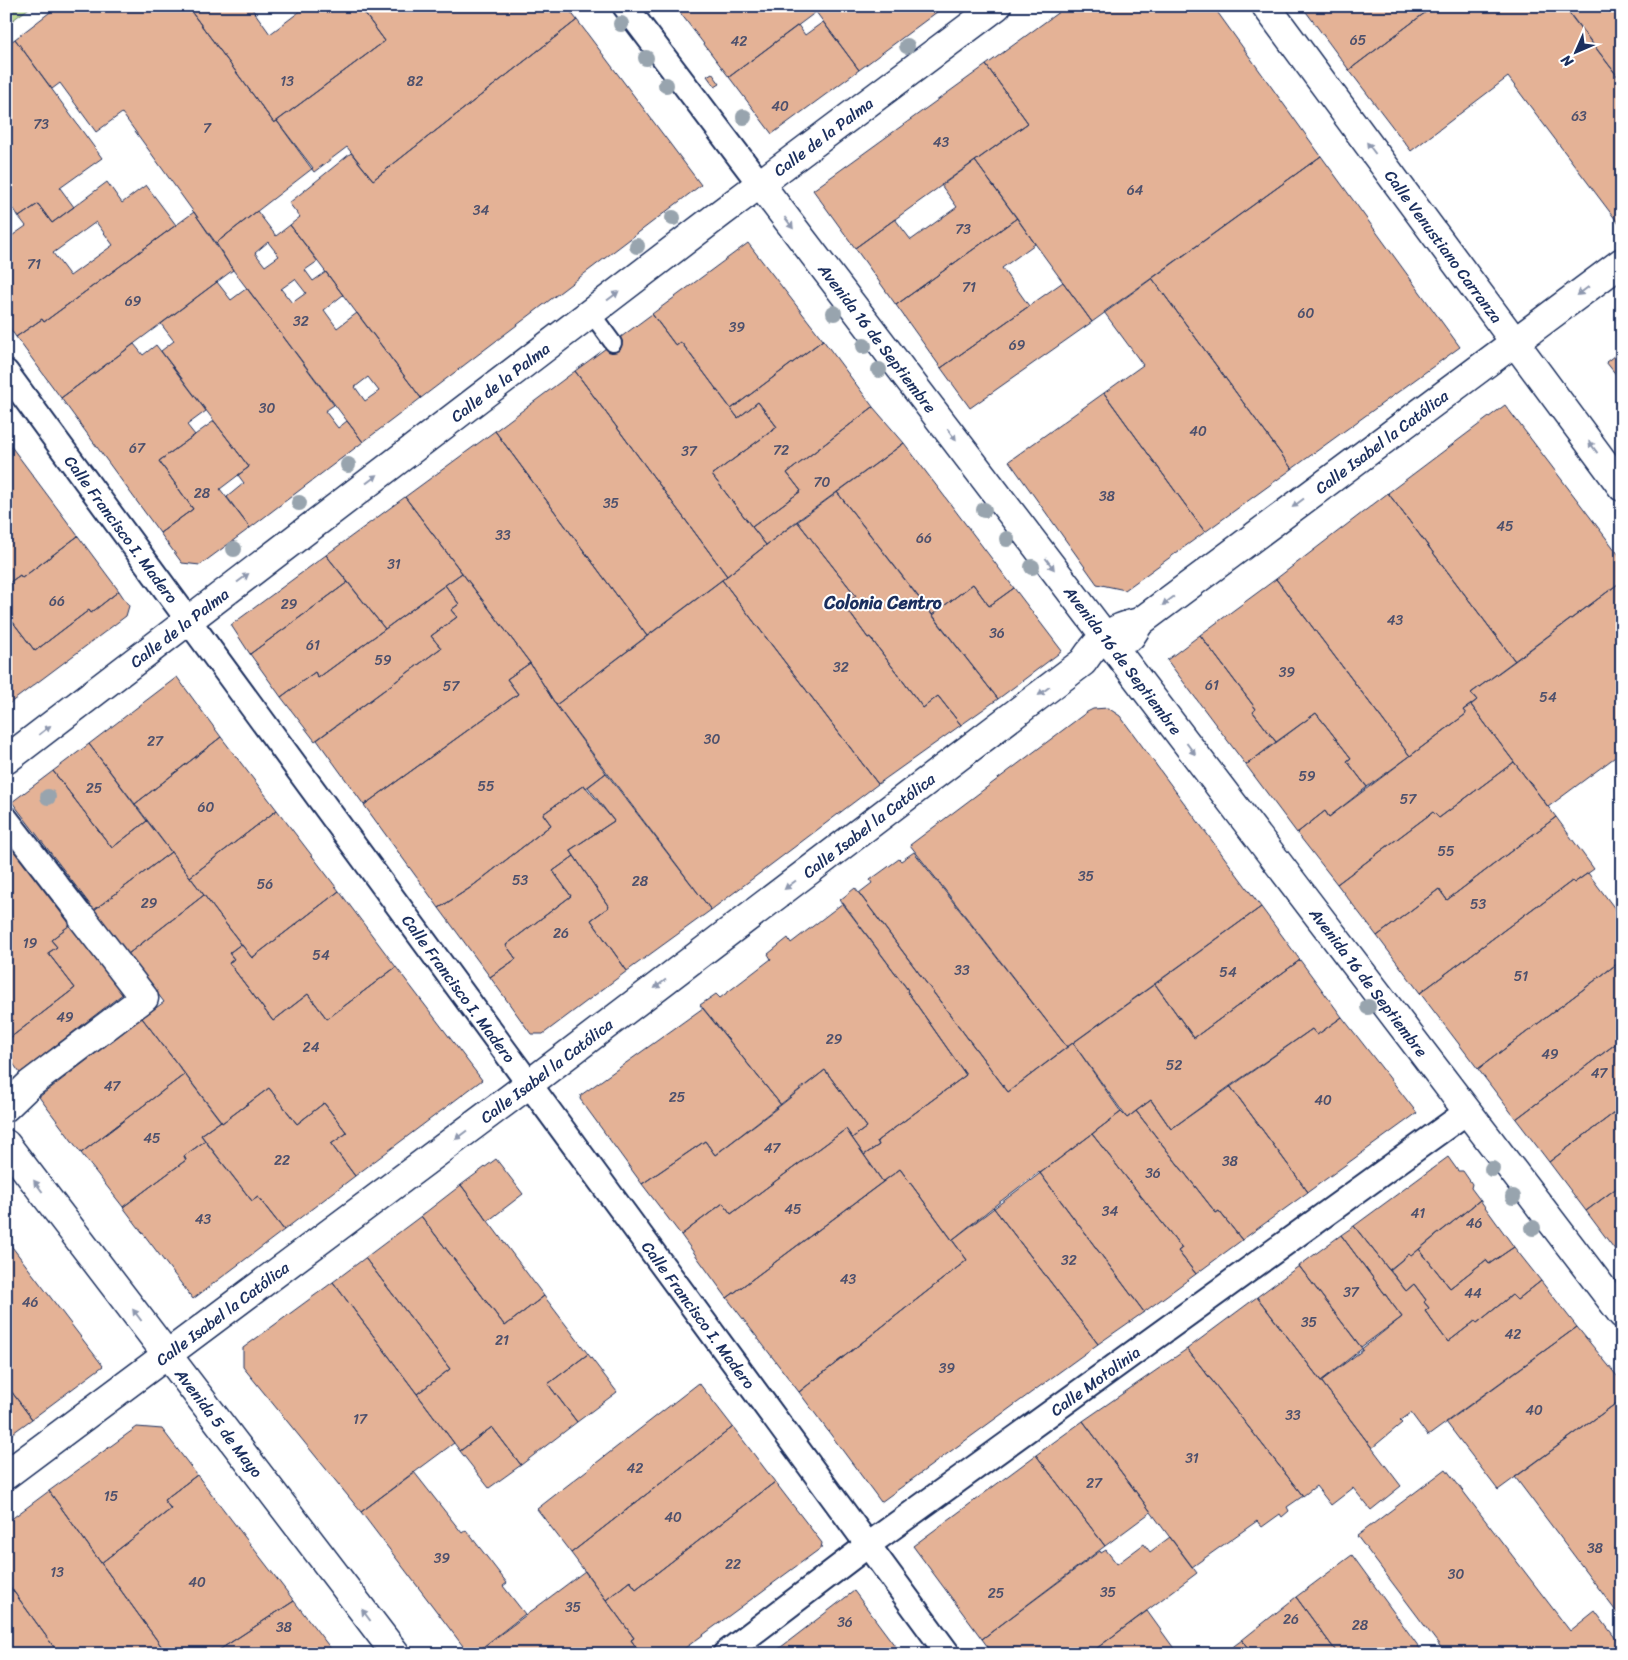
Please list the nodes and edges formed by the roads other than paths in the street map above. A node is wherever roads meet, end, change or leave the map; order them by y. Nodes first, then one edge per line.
1 (625, 6) edge
2 (998, 6) edge
3 (1266, 6) edge
4 (760, 184) junction
5 (1622, 262) edge
6 (591, 313) junction
7 (1515, 341) junction
8 (613, 343) dead end
9 (6, 372) edge
10 (1622, 487) edge
11 (188, 620) junction
12 (1110, 643) junction
13 (6, 760) edge
14 (6, 819) edge
15 (83, 919) joint
16 (529, 1084) junction
17 (6, 1107) edge
18 (1468, 1111) junction
19 (6, 1144) edge
20 (1622, 1314) edge
21 (166, 1354) junction
22 (6, 1475) edge
23 (868, 1545) junction
24 (396, 1654) edge
25 (725, 1654) edge
26 (948, 1654) edge

1 - 4 street, Avenida 16 de Septiembre
2 - 4 street, Calle de la Palma
7 -> 3 street, Calle Venustiano Carranza
6 -> 4 street, Calle de la Palma
4 -> 12 street, Avenida 16 de Septiembre
5 -> 7 street, Calle Isabel la Católica
6 - 8 lane
11 -> 6 street, Calle de la Palma
10 -> 7 street, Calle Venustiano Carranza
7 -> 12 street, Calle Isabel la Católica
9 - 11 street, Calle Francisco I. Madero
13 -> 11 street, Calle de la Palma
11 - 16 street, Calle Francisco I. Madero
12 -> 16 street, Calle Isabel la Católica
12 -> 18 street, Avenida 16 de Septiembre
14 - 15 street
15 - 17 street
16 -> 21 street, Calle Isabel la Católica
16 - 23 street, Calle Francisco I. Madero
18 - 20 street, Avenida 16 de Septiembre
18 - 23 street, Calle Motolinia
21 -> 19 street, Avenida 5 de Mayo
21 - 22 street, Calle Isabel la Católica
24 -> 21 street, Avenida 5 de Mayo
23 - 25 street, Calle Motolinia
23 - 26 street, Calle Francisco I. Madero

